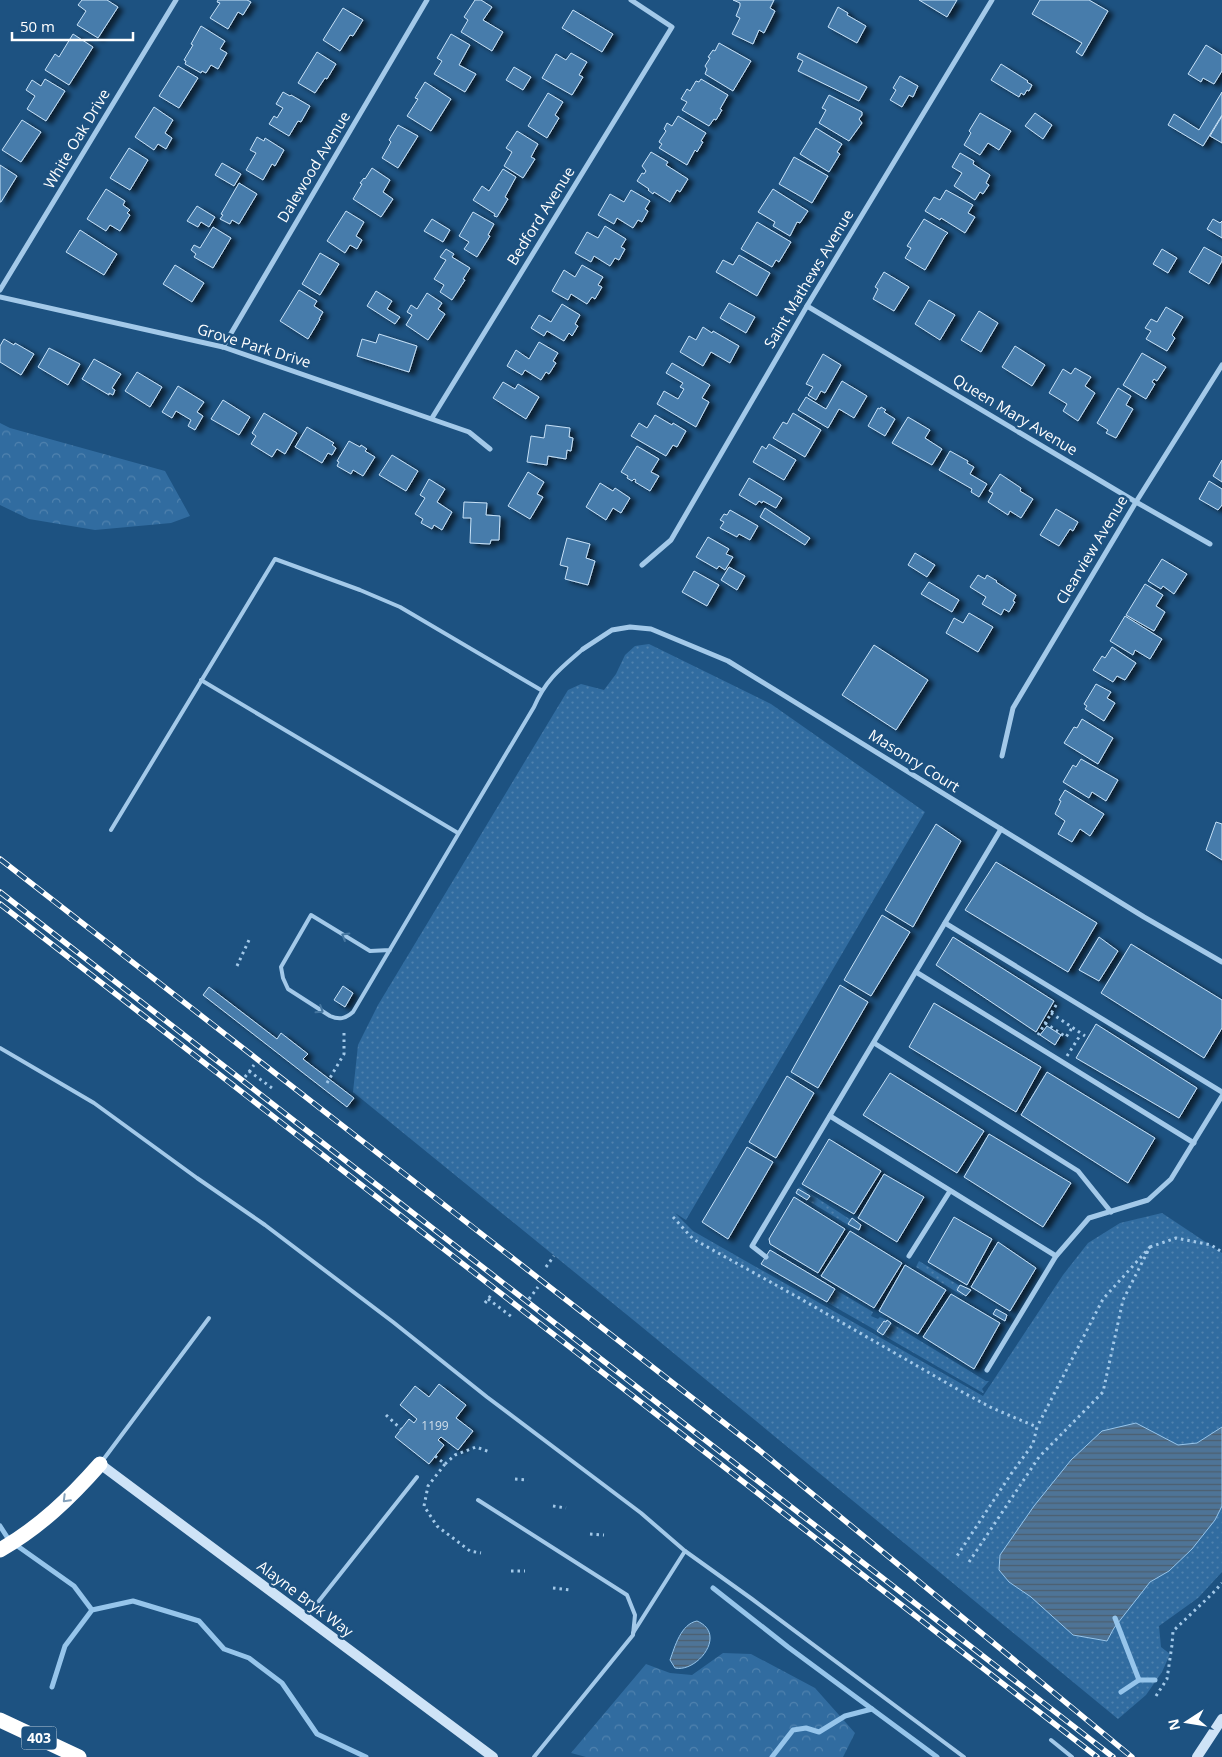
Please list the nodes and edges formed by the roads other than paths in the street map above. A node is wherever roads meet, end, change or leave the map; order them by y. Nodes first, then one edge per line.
1 (176, 0) edge
2 (427, 0) edge
3 (631, 0) edge
4 (992, 0) edge
5 (0, 290) edge
6 (0, 296) edge
7 (807, 306) junction
8 (223, 347) junction
9 (1222, 365) edge
10 (432, 418) junction
11 (490, 449) dead end
12 (1136, 502) junction
13 (1210, 544) dead end
14 (642, 565) dead end
15 (583, 649) joint
16 (201, 680) junction
17 (541, 690) junction
18 (1002, 756) dead end
19 (1001, 829) junction
20 (111, 830) dead end
21 (458, 834) junction
22 (945, 923) junction
23 (390, 950) junction
24 (1222, 962) edge
25 (916, 972) junction
26 (874, 1043) junction
27 (0, 1048) edge
28 (1222, 1092) edge
29 (1222, 1096) edge
30 (830, 1116) junction
31 (1194, 1143) junction
32 (950, 1191) junction
33 (1111, 1212) junction
34 (909, 1256) dead end
35 (1056, 1256) junction
36 (766, 1257) dead end
37 (209, 1318) dead end
38 (987, 1370) dead end
39 (100, 1464) junction
40 (417, 1477) dead end
41 (478, 1500) dead end
42 (2, 1549) edge
43 (685, 1551) junction
44 (306, 1618) junction
45 (634, 1633) junction
46 (1222, 1719) edge
47 (0, 1720) edge
48 (1051, 1740) dead end
49 (1199, 1754) edge
50 (78, 1757) edge
51 (493, 1757) edge
52 (534, 1757) edge
53 (964, 1757) edge
54 (1072, 1757) edge

1 - 5 street, White Oak Drive
2 - 8 street, Dalewood Avenue
3 - 10 street, Bedford Avenue
4 - 7 street, Saint Mathews Avenue
6 - 8 street, Grove Park Drive
7 - 12 street, Queen Mary Avenue
7 - 14 street, Saint Mathews Avenue
8 - 10 street, Grove Park Drive
9 - 12 street, Clearview Avenue
10 - 11 street, Grove Park Drive
12 - 13 street, Queen Mary Avenue
12 - 18 street, Clearview Avenue
15 - 17 lane
15 - 19 street, Masonry Court
16 - 17 lane
16 - 20 lane
16 - 21 lane
17 - 21 lane
19 - 22 street
19 - 24 street, Masonry Court
21 - 23 lane
22 - 25 street
22 - 28 street
23 -> 23 lane
25 - 26 street
25 - 31 street
26 - 30 street
26 - 33 street
27 - 43 lane
29 - 31 street
30 - 32 street
30 - 36 street
31 - 33 street
32 - 34 street
32 - 35 street
33 - 35 street
35 - 38 street
37 - 39 lane
39 -> 42 highway
39 - 44 street, Alayne Bryk Way
40 - 44 lane
41 - 45 lane
43 - 45 lane
43 - 53 lane
44 - 51 street, Alayne Bryk Way
45 - 52 lane
46 - 49 street
47 - 50 highway, 403
48 - 54 lane

